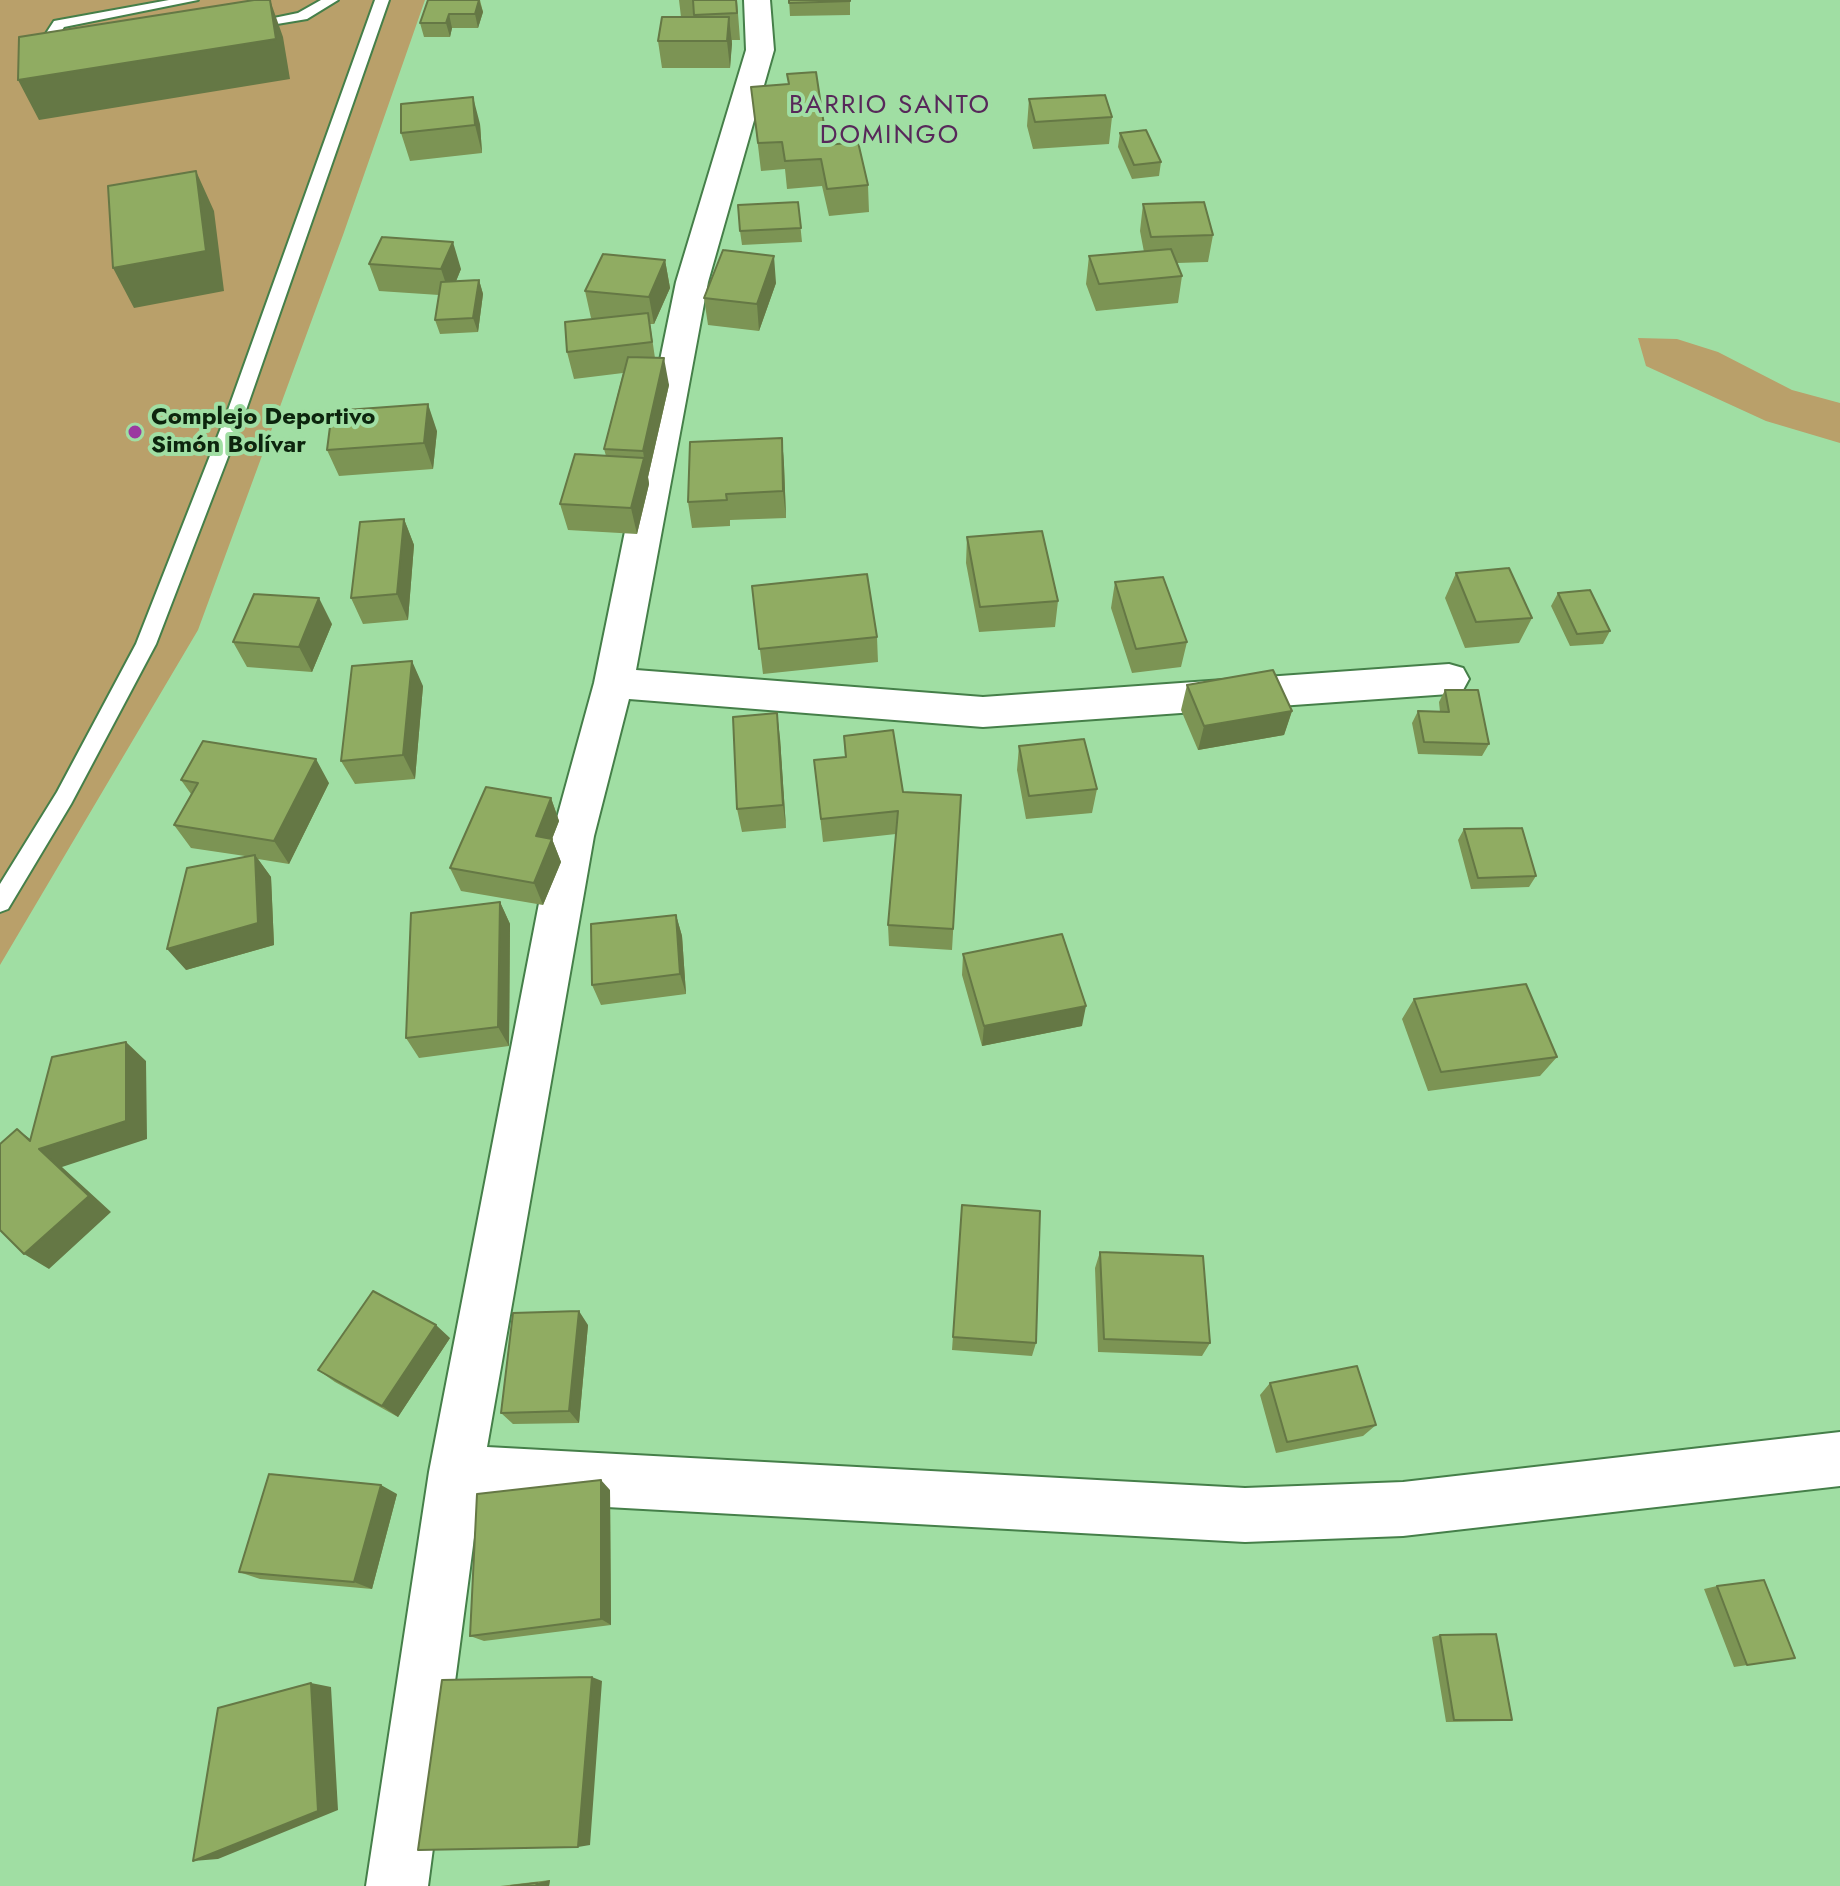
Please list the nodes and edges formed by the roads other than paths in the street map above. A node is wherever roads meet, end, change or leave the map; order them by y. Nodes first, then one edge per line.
1 (191, 0) edge
2 (331, 0) edge
3 (382, 0) edge
4 (757, 0) edge
5 (227, 28) edge
6 (78, 52) edge
7 (1449, 679) dead end
8 (614, 683) junction
9 (0, 903) edge
10 (1840, 1459) edge
11 (456, 1472) junction
12 (397, 1886) edge

1 - 6 lane
2 - 5 lane
3 - 9 lane
4 - 8 street
7 - 8 street
8 - 11 street
10 - 11 street
11 - 12 street

